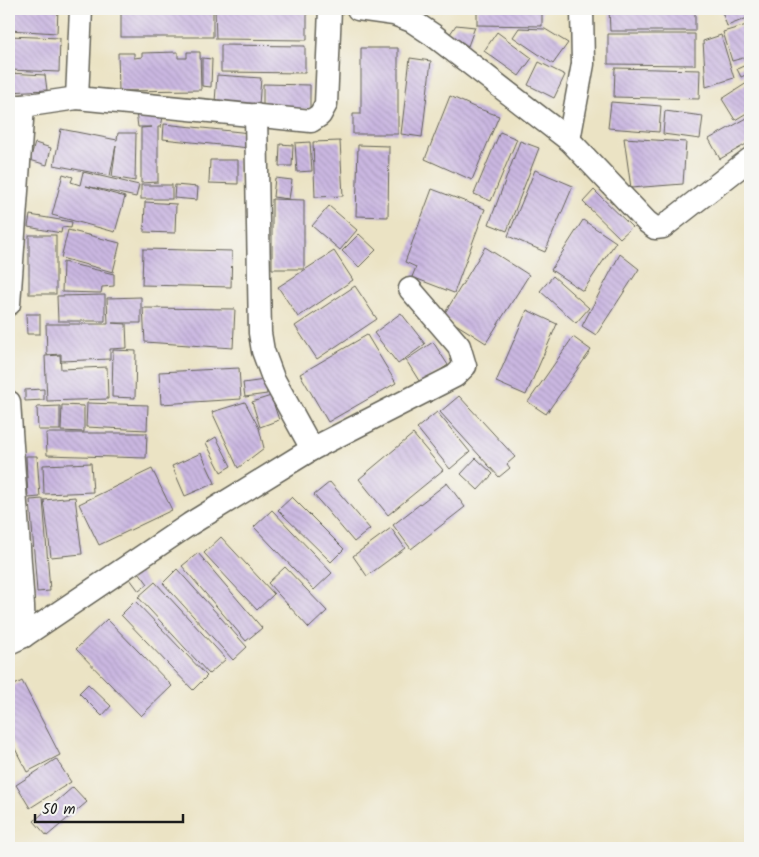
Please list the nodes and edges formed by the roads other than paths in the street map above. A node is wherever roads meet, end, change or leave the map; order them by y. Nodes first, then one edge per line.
1 (81, 9) edge
2 (330, 9) edge
3 (358, 9) edge
4 (582, 9) edge
5 (76, 98) junction
6 (16, 106) edge
7 (256, 115) junction
8 (569, 140) junction
9 (750, 159) edge
10 (410, 289) dead end
11 (9, 304) edge
12 (9, 402) edge
13 (312, 449) junction
14 (16, 603) edge
15 (16, 639) edge

1 - 5 street
2 - 7 street
3 - 8 street
4 - 8 street
5 - 6 street
5 - 7 street
6 - 11 street
7 - 13 street
8 - 9 street
10 - 13 street
12 - 14 street
13 - 15 street
14 - 15 street

